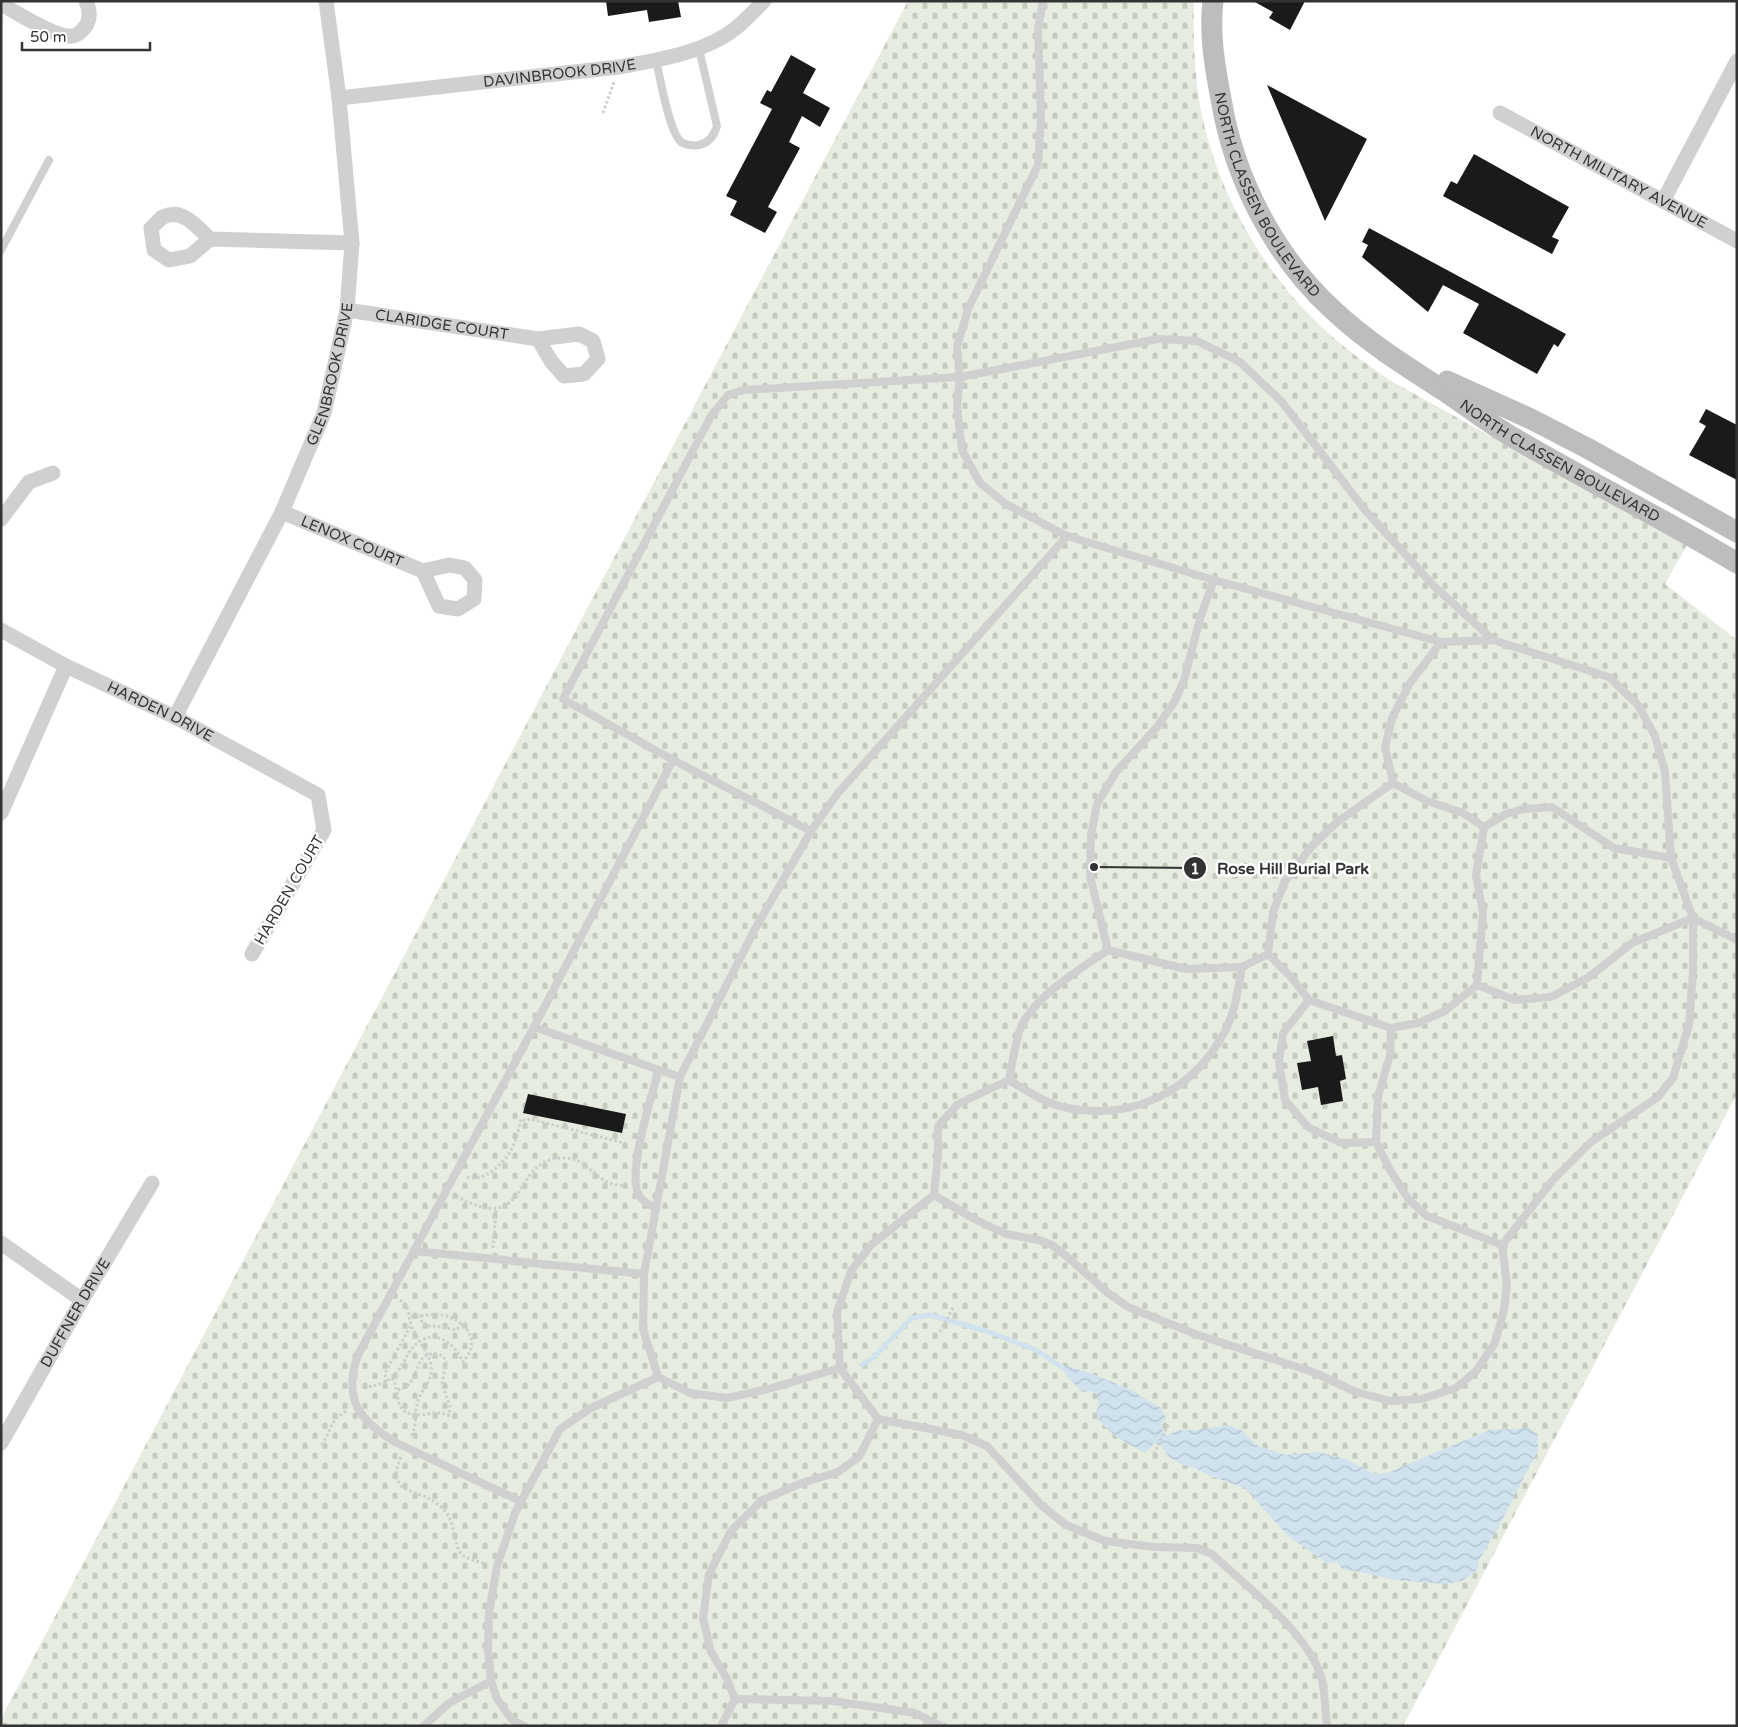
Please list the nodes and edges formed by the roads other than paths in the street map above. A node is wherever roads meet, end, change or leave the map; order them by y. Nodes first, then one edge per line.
1 (86, 1) edge
2 (326, 1) edge
3 (764, 1) edge
4 (1042, 1) edge
5 (1213, 1) edge
6 (1, 4) edge
7 (699, 49) junction
8 (656, 60) junction
9 (1737, 61) edge
10 (338, 98) junction
11 (1500, 113) dead end
12 (49, 160) dead end
13 (1663, 201) junction
14 (210, 239) dead end
15 (1737, 241) edge
16 (352, 243) junction
17 (1, 250) edge
18 (347, 310) junction
19 (538, 339) dead end
20 (1387, 354) junction
21 (960, 377) junction
22 (53, 472) dead end
23 (282, 512) junction
24 (1, 519) edge
25 (1737, 532) edge
26 (1066, 536) junction
27 (1737, 563) edge
28 (422, 571) dead end
29 (1214, 580) junction
30 (1, 630) edge
31 (1493, 640) junction
32 (1441, 642) junction
33 (66, 666) junction
34 (175, 717) junction
35 (673, 760) junction
36 (1393, 783) junction
37 (318, 795) joint
38 (1, 814) edge
39 (1484, 827) junction
40 (811, 831) junction
41 (1671, 858) junction
42 (1693, 918) junction
43 (1737, 940) edge
44 (1108, 950) junction
45 (252, 954) dead end
46 (1268, 954) junction
47 (1242, 967) junction
48 (1477, 986) junction
49 (1309, 1000) junction
50 (534, 1028) junction
51 (1391, 1028) junction
52 (658, 1070) junction
53 (680, 1077) junction
54 (1009, 1080) junction
55 (1376, 1142) junction
56 (152, 1183) dead end
57 (934, 1195) junction
58 (656, 1208) junction
59 (1, 1244) edge
60 (1502, 1245) junction
61 (414, 1251) junction
62 (644, 1274) junction
63 (82, 1300) junction
64 (840, 1368) junction
65 (658, 1377) junction
66 (878, 1419) junction
67 (1, 1443) edge
68 (520, 1501) junction
69 (491, 1681) junction
70 (735, 1699) junction
71 (424, 1726) edge
72 (524, 1726) edge
73 (722, 1726) edge
74 (941, 1726) edge
75 (1327, 1726) edge

1 - 6 street
2 - 10 street, GLENBROOK DRIVE
3 - 7 street, DAVINBROOK DRIVE
4 - 21 lane
5 - 20 main road, NORTH CLASSEN BOULEVARD
7 - 8 street, DAVINBROOK DRIVE
7 - 8 lane
8 - 10 street, DAVINBROOK DRIVE
9 - 13 street
10 - 16 street, GLENBROOK DRIVE
11 - 13 street, NORTH MILITARY AVENUE
12 - 17 lane
13 - 15 street, NORTH MILITARY AVENUE
14 - 16 street
16 - 18 street, GLENBROOK DRIVE
18 - 19 street, CLARIDGE COURT
18 - 23 street, GLENBROOK DRIVE
20 - 25 main road, NORTH CLASSEN BOULEVARD
20 - 27 main road, NORTH CLASSEN BOULEVARD
21 - 26 lane
21 - 31 lane
21 - 35 lane
22 - 24 street
23 - 28 street, LENOX COURT
23 - 34 street, GLENBROOK DRIVE
26 - 29 lane
26 - 40 lane
29 - 32 lane
29 - 44 lane
30 - 33 street, HARDEN DRIVE
31 - 32 lane
31 - 41 lane
32 - 36 lane
33 - 34 street, HARDEN DRIVE
33 - 38 street
34 - 37 street, HARDEN DRIVE
35 - 40 lane
35 - 50 lane
36 - 39 lane
36 - 46 lane
37 - 45 street, HARDEN COURT
39 - 41 lane
39 - 48 lane
40 - 53 lane
41 - 42 lane
42 - 43 lane
42 - 48 lane
42 - 60 lane
44 - 47 lane
44 - 54 lane
46 - 47 lane
46 - 49 lane
47 - 54 lane
48 - 51 lane
49 - 51 lane
49 - 55 lane
50 - 52 lane
50 - 61 lane
51 - 55 lane
52 - 53 lane
52 - 58 lane
53 - 58 lane
54 - 57 lane
55 - 60 lane
56 - 63 street, DUFFNER DRIVE
57 - 60 lane
57 - 64 lane
58 - 62 lane
59 - 63 street
61 - 62 lane
61 - 68 lane
62 - 65 lane
63 - 67 street, DUFFNER DRIVE
64 - 65 lane
64 - 66 lane
65 - 68 lane
66 - 70 lane
66 - 75 lane
68 - 69 lane
69 - 71 lane
69 - 72 lane
70 - 73 lane
70 - 74 lane

